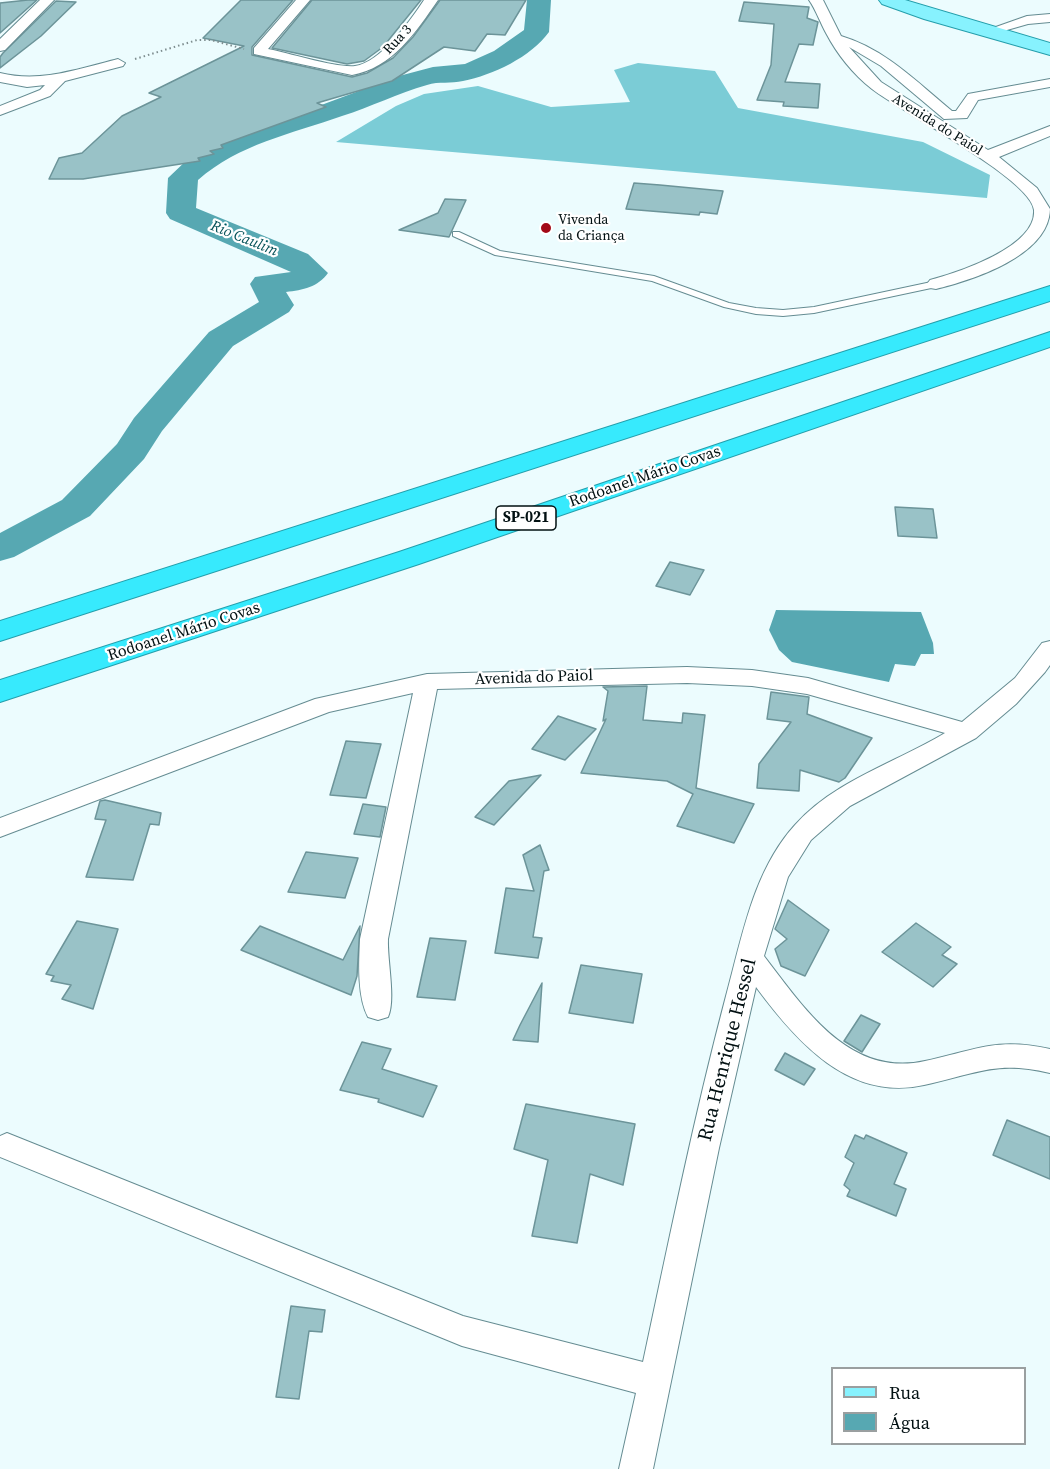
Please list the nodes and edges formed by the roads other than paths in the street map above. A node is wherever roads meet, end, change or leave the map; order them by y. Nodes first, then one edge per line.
1 (47, 0) edge
2 (303, 0) edge
3 (431, 0) edge
4 (816, 0) edge
5 (888, 0) edge
6 (907, 0) edge
7 (1050, 18) edge
8 (1000, 28) junction
9 (836, 39) junction
10 (1050, 42) edge
11 (0, 47) edge
12 (1050, 49) edge
13 (118, 63) road end
14 (0, 77) edge
15 (62, 77) junction
16 (1050, 83) edge
17 (0, 111) edge
18 (1050, 131) edge
19 (987, 156) junction
20 (456, 234) dead end
21 (936, 284) joint
22 (1050, 293) edge
23 (1050, 339) edge
24 (0, 631) edge
25 (1050, 648) edge
26 (427, 682) junction
27 (0, 691) edge
28 (968, 732) junction
29 (0, 828) edge
30 (750, 958) junction
31 (378, 1009) dead end
32 (1050, 1061) edge
33 (7, 1146) dead end
34 (656, 1382) junction
35 (636, 1469) edge

1 - 11 street
2 - 3 street, Rua 3
4 - 9 street, Avenida do Paiol
5 - 12 main road
6 - 8 main road
7 - 8 street
8 - 10 main road
9 - 16 street
9 - 19 street, Avenida do Paiol
13 - 15 street
14 - 15 street
15 - 17 street
18 - 19 street
19 - 21 street, Avenida do Paiol
20 - 21 lane
22 - 24 highway
23 - 27 highway, Rodoanel Mário Covas / SP-021
25 - 28 street
26 - 28 street, Avenida do Paiol
26 - 29 street, Avenida do Paiol
26 - 31 street
28 - 30 street, Rua Henrique Hessel
30 - 32 street
30 - 34 street, Rua Henrique Hessel
33 - 34 street
34 - 35 street, Rua Henrique Hessel

